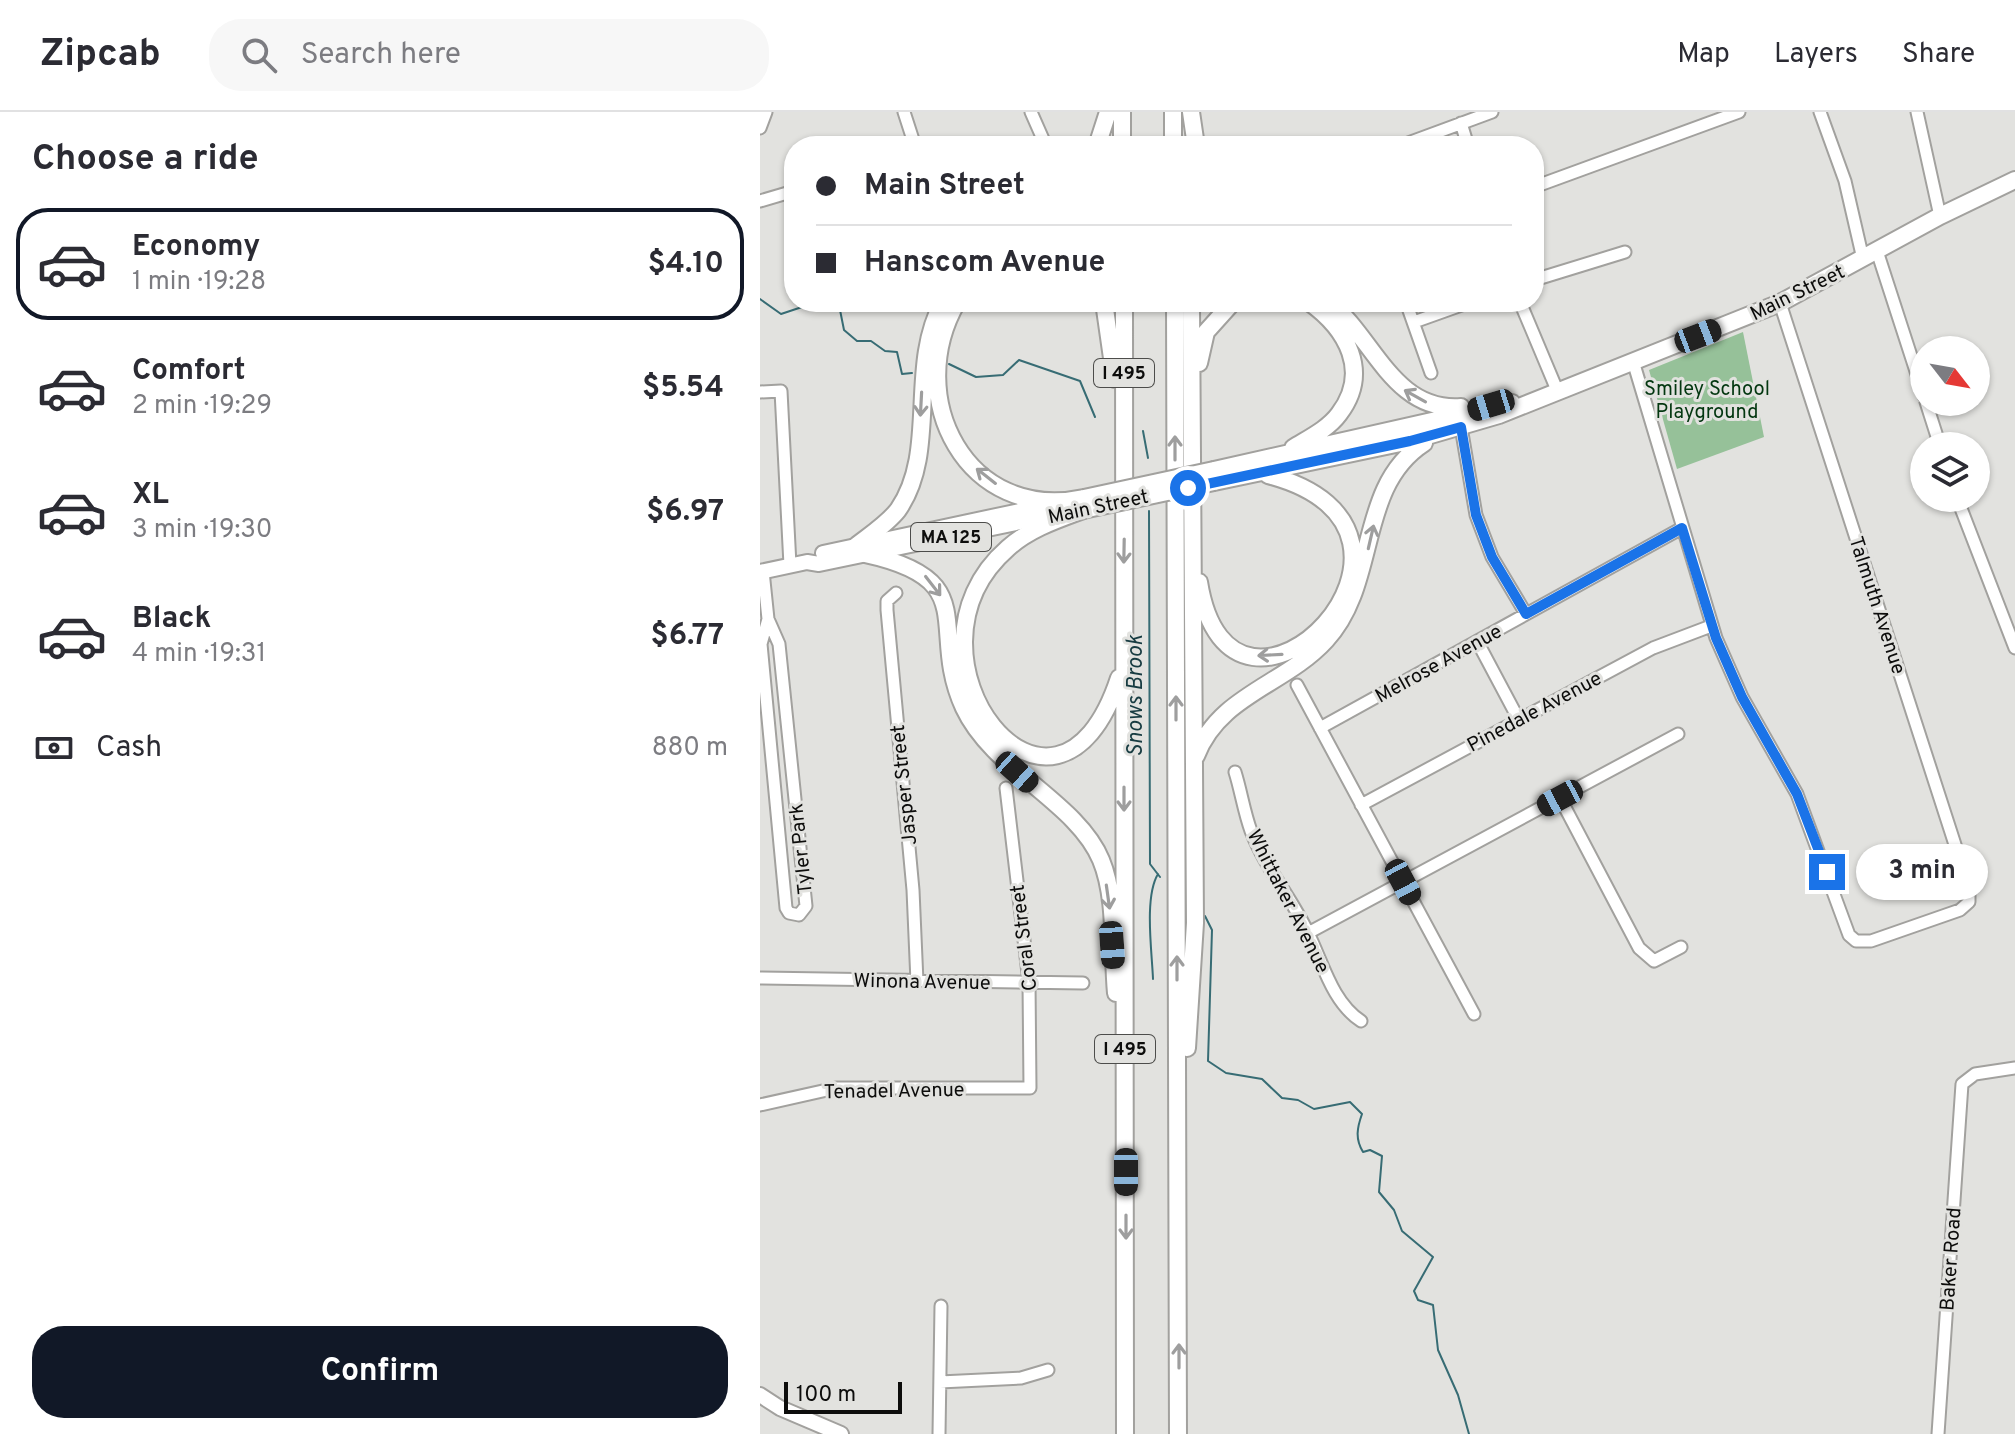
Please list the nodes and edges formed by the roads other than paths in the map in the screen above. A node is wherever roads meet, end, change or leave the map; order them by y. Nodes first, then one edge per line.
1 (766, 112) edge
2 (904, 112) edge
3 (1031, 112) edge
4 (1108, 112) edge
5 (1122, 112) edge
6 (1173, 112) edge
7 (1191, 112) edge
8 (1492, 112) edge
9 (1820, 112) edge
10 (1917, 112) edge
11 (1739, 113) edge
12 (1461, 123) junction
13 (760, 128) edge
14 (912, 136) edge
15 (1042, 136) edge
16 (1100, 136) edge
17 (1122, 136) edge
18 (1173, 136) edge
19 (1192, 136) edge
20 (1427, 136) edge
21 (1465, 136) edge
22 (2015, 180) edge
23 (1544, 183) edge
24 (784, 194) edge
25 (760, 201) edge
26 (1940, 216) junction
27 (1625, 252) dead end
28 (1870, 255) junction
29 (1544, 277) edge
30 (1780, 303) junction
31 (939, 312) edge
32 (952, 312) edge
33 (1105, 312) edge
34 (1124, 312) edge
35 (1175, 312) edge
36 (1191, 312) edge
37 (1224, 312) edge
38 (1321, 312) edge
39 (1339, 312) edge
40 (1410, 312) edge
41 (1442, 312) edge
42 (1524, 312) edge
43 (1414, 322) junction
44 (1910, 359) edge
45 (1633, 361) junction
46 (1431, 373) dead end
47 (1557, 390) junction
48 (760, 392) edge
49 (1526, 401) junction
50 (1491, 405) junction
51 (1193, 421) junction
52 (1461, 427) junction
53 (1438, 434) junction
54 (1122, 445) junction
55 (1283, 455) junction
56 (1263, 473) junction
57 (1214, 476) junction
58 (1057, 503) junction
59 (1083, 504) junction
60 (1962, 512) edge
61 (1682, 528) junction
62 (1193, 544) junction
63 (860, 550) junction
64 (790, 565) junction
65 (762, 572) edge
66 (896, 593) dead end
67 (1526, 614) junction
68 (768, 619) junction
69 (1711, 626) junction
70 (1477, 641) junction
71 (2015, 648) edge
72 (1123, 665) junction
73 (1297, 685) dead end
74 (1519, 720) junction
75 (1320, 728) junction
76 (1678, 734) dead end
77 (1193, 765) junction
78 (1235, 772) dead end
79 (1006, 788) dead end
80 (1560, 798) junction
81 (1361, 805) junction
82 (1403, 882) junction
83 (1308, 933) junction
84 (1681, 947) dead end
85 (760, 978) edge
86 (917, 982) junction
87 (1029, 982) junction
88 (1083, 983) dead end
89 (1474, 1014) dead end
90 (1361, 1021) dead end
91 (2015, 1068) edge
92 (1030, 1088) joint
93 (760, 1105) edge
94 (1126, 1110) junction
95 (1178, 1158) junction
96 (941, 1306) dead end
97 (1048, 1370) dead end
98 (940, 1382) junction
99 (760, 1395) edge
100 (841, 1434) edge
101 (939, 1434) edge
102 (1125, 1434) edge
103 (1178, 1434) edge
104 (1938, 1434) edge

1 - 13 street
2 - 14 street
3 - 15 street
4 - 16 highway
5 - 17 highway
6 - 18 highway
7 - 19 highway
8 - 12 street
9 - 28 street
10 - 26 street
11 - 23 street
12 - 20 street
12 - 21 street
22 - 26 highway, Main Street / MA 125
24 - 25 street
26 - 28 highway, Main Street / MA 125
27 - 29 street
28 - 30 highway, Main Street / MA 125
28 - 44 street
30 - 45 highway, Main Street / MA 125
30 - 69 street, Talmuth Avenue
31 -> 63 highway
58 -> 32 highway
33 - 54 highway
34 - 54 highway, I 495
95 -> 35 highway, I 495
36 - 51 highway
37 - 51 highway
38 - 55 highway
50 -> 39 highway
40 - 43 street
41 - 43 street
42 - 47 street
43 - 46 street
45 - 47 highway, Main Street / MA 125
45 - 61 street
47 - 49 highway, Main Street / MA 125
48 - 64 street
49 - 50 highway, Main Street / MA 125
49 - 52 highway, Main Street / MA 125
50 - 55 highway, Main Street / MA 125
51 - 62 highway
52 - 53 highway, Main Street / MA 125
52 - 67 street
53 - 56 highway, Main Street / MA 125
77 -> 53 highway
54 -> 72 highway, I 495
55 - 57 highway, Main Street / MA 125
56 - 57 highway, Main Street / MA 125
56 -> 62 highway
57 - 59 highway, Main Street / MA 125, bridge
58 - 59 highway, Main Street / MA 125
58 - 63 main road, Main Street / MA 125
59 - 63 main road, Main Street / MA 125
59 - 72 highway
60 - 71 street
61 - 67 street, Melrose Avenue
61 - 69 street
62 - 77 highway
63 - 64 main road, Main Street / MA 125
63 -> 94 highway
64 - 65 main road, Main Street / MA 125
65 - 68 street, Tyler Park
66 - 86 street, Jasper Street
67 - 70 street, Melrose Avenue
68 - 68 street, Tyler Park
69 - 74 street, Pinedale Avenue
70 - 74 street
70 - 75 street, Melrose Avenue
72 -> 94 highway, I 495
73 - 75 street
74 - 81 street, Pinedale Avenue
75 - 81 street
76 - 80 street
77 - 95 highway
78 - 83 street, Whittaker Avenue
79 - 87 street, Coral Street
80 - 82 street
80 - 84 street
81 - 82 street
82 - 83 street
82 - 89 street
83 - 90 street, Whittaker Avenue
85 - 86 street, Winona Avenue
86 - 87 street, Winona Avenue
87 - 88 street, Winona Avenue
87 - 92 street, Coral Street
91 - 104 street, Baker Road
92 - 93 street, Tenadel Avenue
94 -> 102 highway, I 495
103 -> 95 highway, I 495
96 - 98 street
97 - 98 street
98 - 101 street
99 - 100 main road

